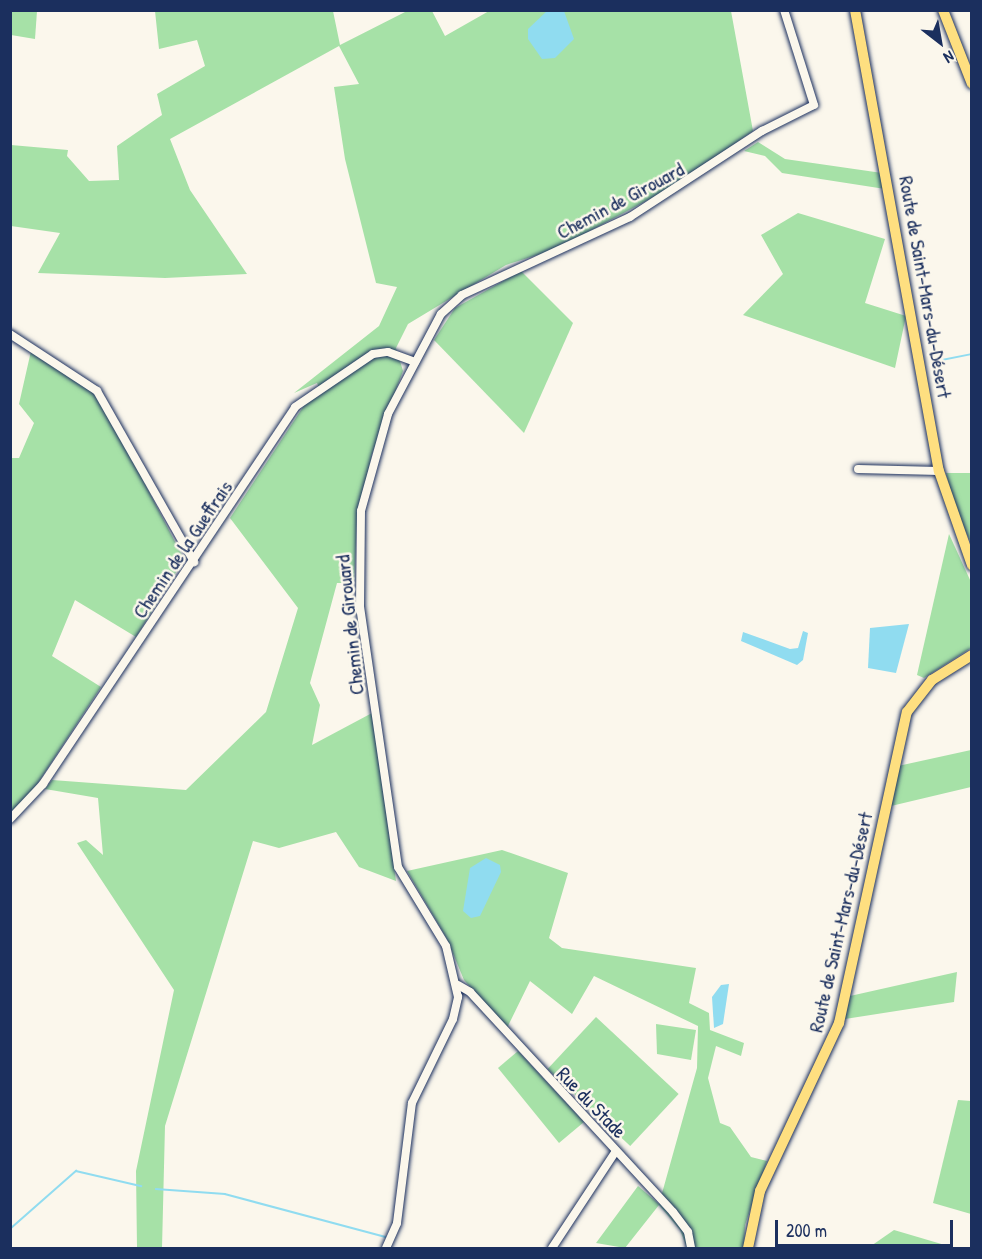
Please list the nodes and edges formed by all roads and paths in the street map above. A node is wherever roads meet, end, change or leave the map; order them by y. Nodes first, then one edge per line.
1 (784, 10) edge
2 (855, 10) edge
3 (949, 11) edge
4 (970, 60) edge
5 (972, 84) edge
6 (10, 334) edge
7 (415, 362) junction
8 (858, 469) dead end
9 (939, 471) junction
10 (194, 562) junction
11 (972, 566) edge
12 (972, 655) edge
13 (10, 819) edge
14 (458, 985) junction
15 (616, 1151) junction
16 (386, 1248) edge
17 (552, 1248) edge
18 (692, 1248) edge
19 (748, 1248) edge

1 - 7 street, Chemin de Girouard
2 - 9 main road, Route de Saint-Mars-du-Désert
3 - 4 main road
3 - 5 main road
6 - 10 street
7 - 10 street, Chemin de la Gueffrais
7 - 14 street, Chemin de Girouard
8 - 9 street
9 - 11 main road, Route de Saint-Mars-du-Désert
10 - 13 street, Chemin de la Gueffrais
12 - 19 main road, Route de Saint-Mars-du-Désert
14 - 15 street, Rue du Stade
14 - 16 street, Chemin de Girouard
15 - 17 street
15 - 18 street, Rue du Stade

